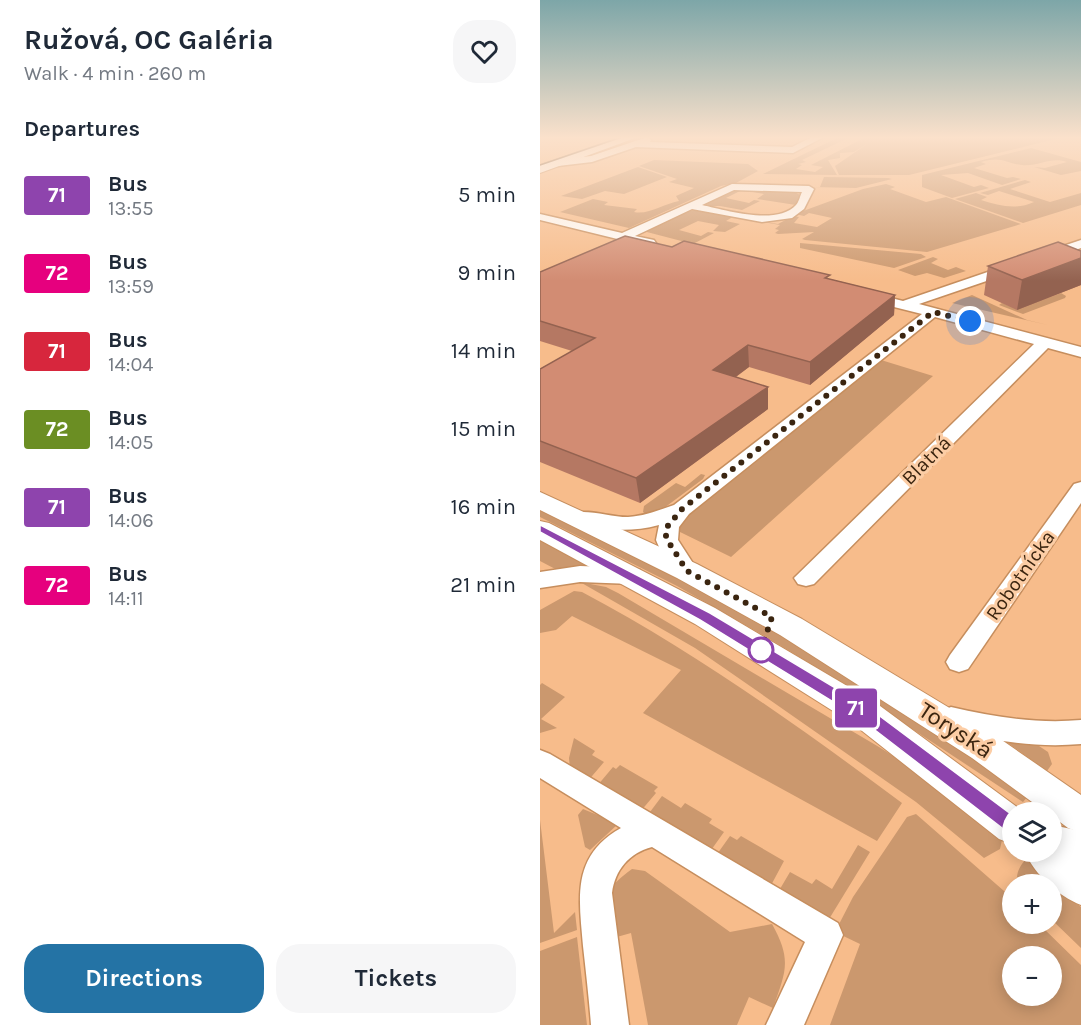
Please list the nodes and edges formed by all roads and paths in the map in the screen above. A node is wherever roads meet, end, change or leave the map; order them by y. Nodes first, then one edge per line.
1 (692, 206) junction
2 (540, 217) edge
3 (622, 243) junction
4 (1081, 244) edge
5 (663, 246) edge
6 (1061, 251) junction
7 (1081, 255) edge
8 (858, 294) edge
9 (904, 305) junction
10 (933, 312) junction
11 (1046, 341) junction
12 (1081, 352) edge
13 (1081, 488) edge
14 (540, 500) edge
15 (682, 509) junction
16 (579, 518) junction
17 (540, 529) edge
18 (687, 571) junction
19 (633, 576) junction
20 (806, 578) dead end
21 (540, 580) edge
22 (959, 662) dead end
23 (932, 714) junction
24 (1081, 732) edge
25 (540, 763) edge
26 (1081, 816) edge
27 (1002, 818) edge
28 (655, 832) junction
29 (1062, 842) edge
30 (1081, 846) edge
31 (1055, 862) edge
32 (1081, 885) edge
33 (610, 1025) edge
34 (785, 1025) edge

1 - 1 street
1 - 3 street
2 - 3 street
3 - 5 street
4 - 6 street
6 - 7 street
6 - 9 street
8 - 9 street
9 - 10 street
10 - 11 street
10 - 15 street
11 - 12 street
11 - 20 street, Blatná
13 - 22 street, Robotnícka
14 - 16 street, Toryská
15 - 16 street
15 - 18 street
16 - 18 street, Toryská
17 - 19 street, Toryská
18 - 23 street, Toryská
19 - 21 street
19 - 27 street, Toryská
23 - 24 street
23 - 26 street, Toryská
25 - 28 street
28 - 33 street
28 - 34 street
29 - 30 street
31 - 32 street

